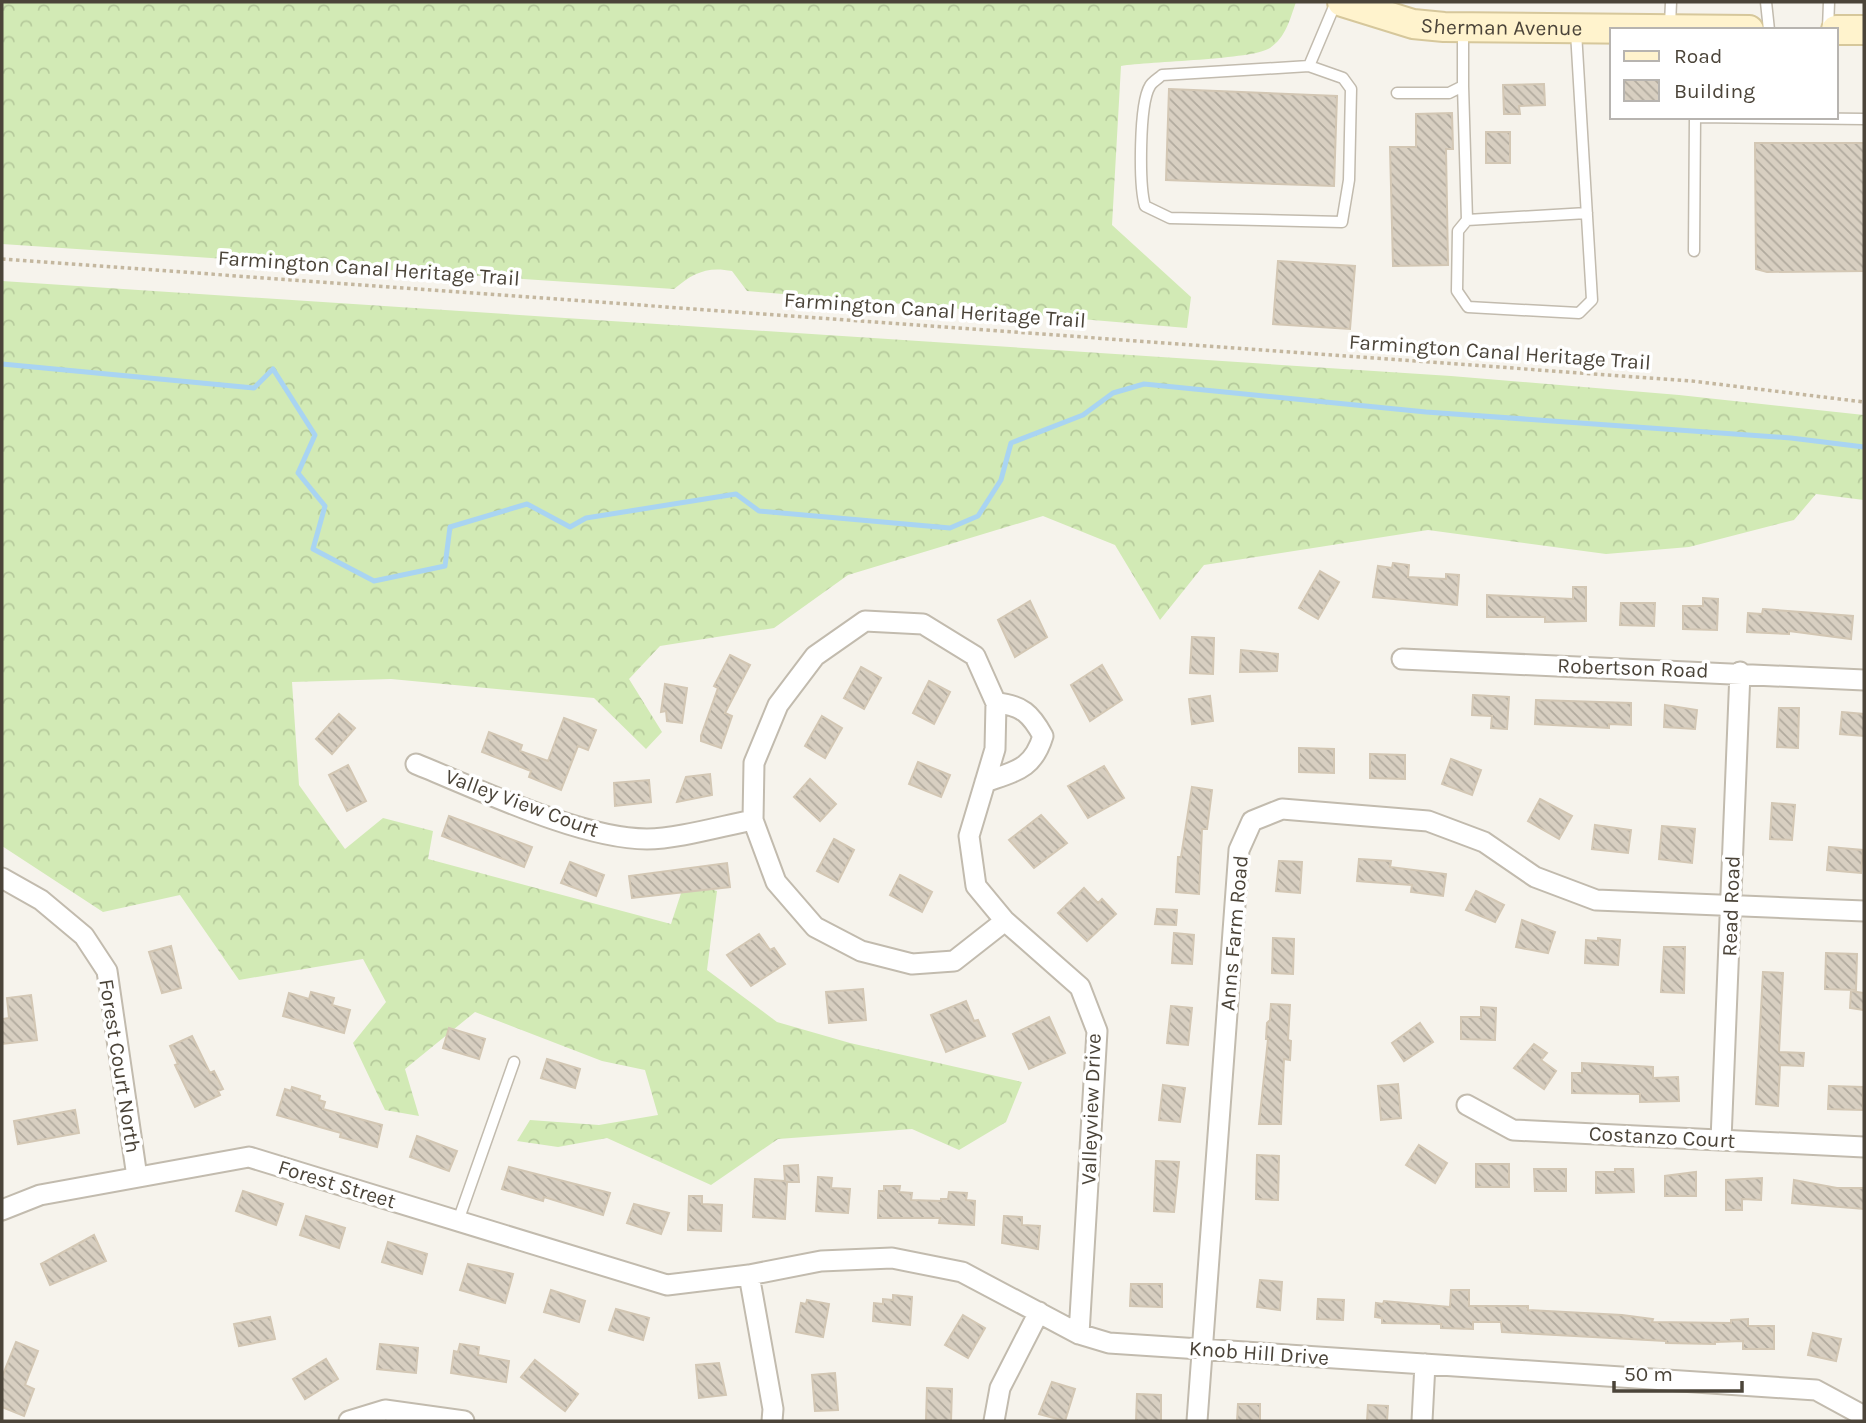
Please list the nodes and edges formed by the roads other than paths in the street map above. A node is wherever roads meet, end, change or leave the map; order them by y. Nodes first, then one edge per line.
1 (1336, 2) edge
2 (1342, 2) edge
3 (1671, 2) edge
4 (1766, 2) edge
5 (1829, 2) edge
6 (1463, 28) junction
7 (1670, 28) edge
8 (1769, 28) edge
9 (1828, 28) edge
10 (1576, 29) junction
11 (1610, 29) edge
12 (1838, 30) edge
13 (1864, 30) edge
14 (1308, 66) junction
15 (1463, 86) junction
16 (1397, 93) dead end
17 (1695, 119) edge
18 (1838, 119) edge
19 (1864, 119) edge
20 (1587, 213) junction
21 (1467, 220) junction
22 (1694, 251) dead end
23 (1402, 659) dead end
24 (1740, 673) junction
25 (1864, 680) edge
26 (996, 703) junction
27 (416, 764) dead end
28 (985, 782) junction
29 (753, 820) junction
30 (2, 878) edge
31 (1731, 907) junction
32 (1864, 911) edge
33 (1005, 921) junction
34 (514, 1062) dead end
35 (1467, 1104) dead end
36 (1721, 1140) junction
37 (1864, 1147) edge
38 (137, 1177) junction
39 (2, 1210) edge
40 (458, 1221) junction
41 (749, 1275) junction
42 (667, 1284) joint
43 (1039, 1312) junction
44 (1079, 1334) junction
45 (1202, 1349) junction
46 (1425, 1364) junction
47 (1864, 1416) edge
48 (349, 1421) edge
49 (464, 1421) edge
50 (772, 1421) edge
51 (994, 1421) edge
52 (1197, 1421) edge
53 (1422, 1421) edge

1 - 14 lane
2 - 6 main road, Sherman Avenue
3 - 7 lane
4 - 8 lane
5 - 9 lane
6 - 10 main road, Sherman Avenue
6 - 15 lane
10 - 11 main road, Sherman Avenue
10 - 20 lane
12 - 13 main road
14 - 14 lane
15 - 16 lane
15 - 21 lane
17 - 22 lane
18 - 19 lane
20 - 21 lane
20 - 21 lane
23 - 24 street, Robertson Road
24 - 25 street, Robertson Road
24 - 31 street, Read Road
26 - 28 street, Valleyview Drive
26 - 28 street
26 - 29 street, Valleyview Drive
27 - 29 street, Valley View Court
28 - 33 street, Valleyview Drive
29 - 33 street, Valleyview Drive
30 - 38 street, Forest Court North
31 - 32 street, Anns Farm Road
31 - 36 street, Read Road
31 - 45 street, Anns Farm Road
33 - 44 street, Valleyview Drive
34 - 40 lane
35 - 36 street, Costanzo Court
36 - 37 street, Costanzo Court
38 - 39 street, Forest Street
38 - 40 street, Forest Street
40 - 42 street, Forest Street
41 - 42 street, Knob Hill Drive
41 - 43 street, Knob Hill Drive
41 - 50 street
43 - 44 street, Knob Hill Drive
43 - 51 street
44 - 45 street, Knob Hill Drive
45 - 46 street, Knob Hill Drive
45 - 52 street, Anns Farm Road
46 - 47 street, Knob Hill Drive
46 - 53 street
48 - 49 street

